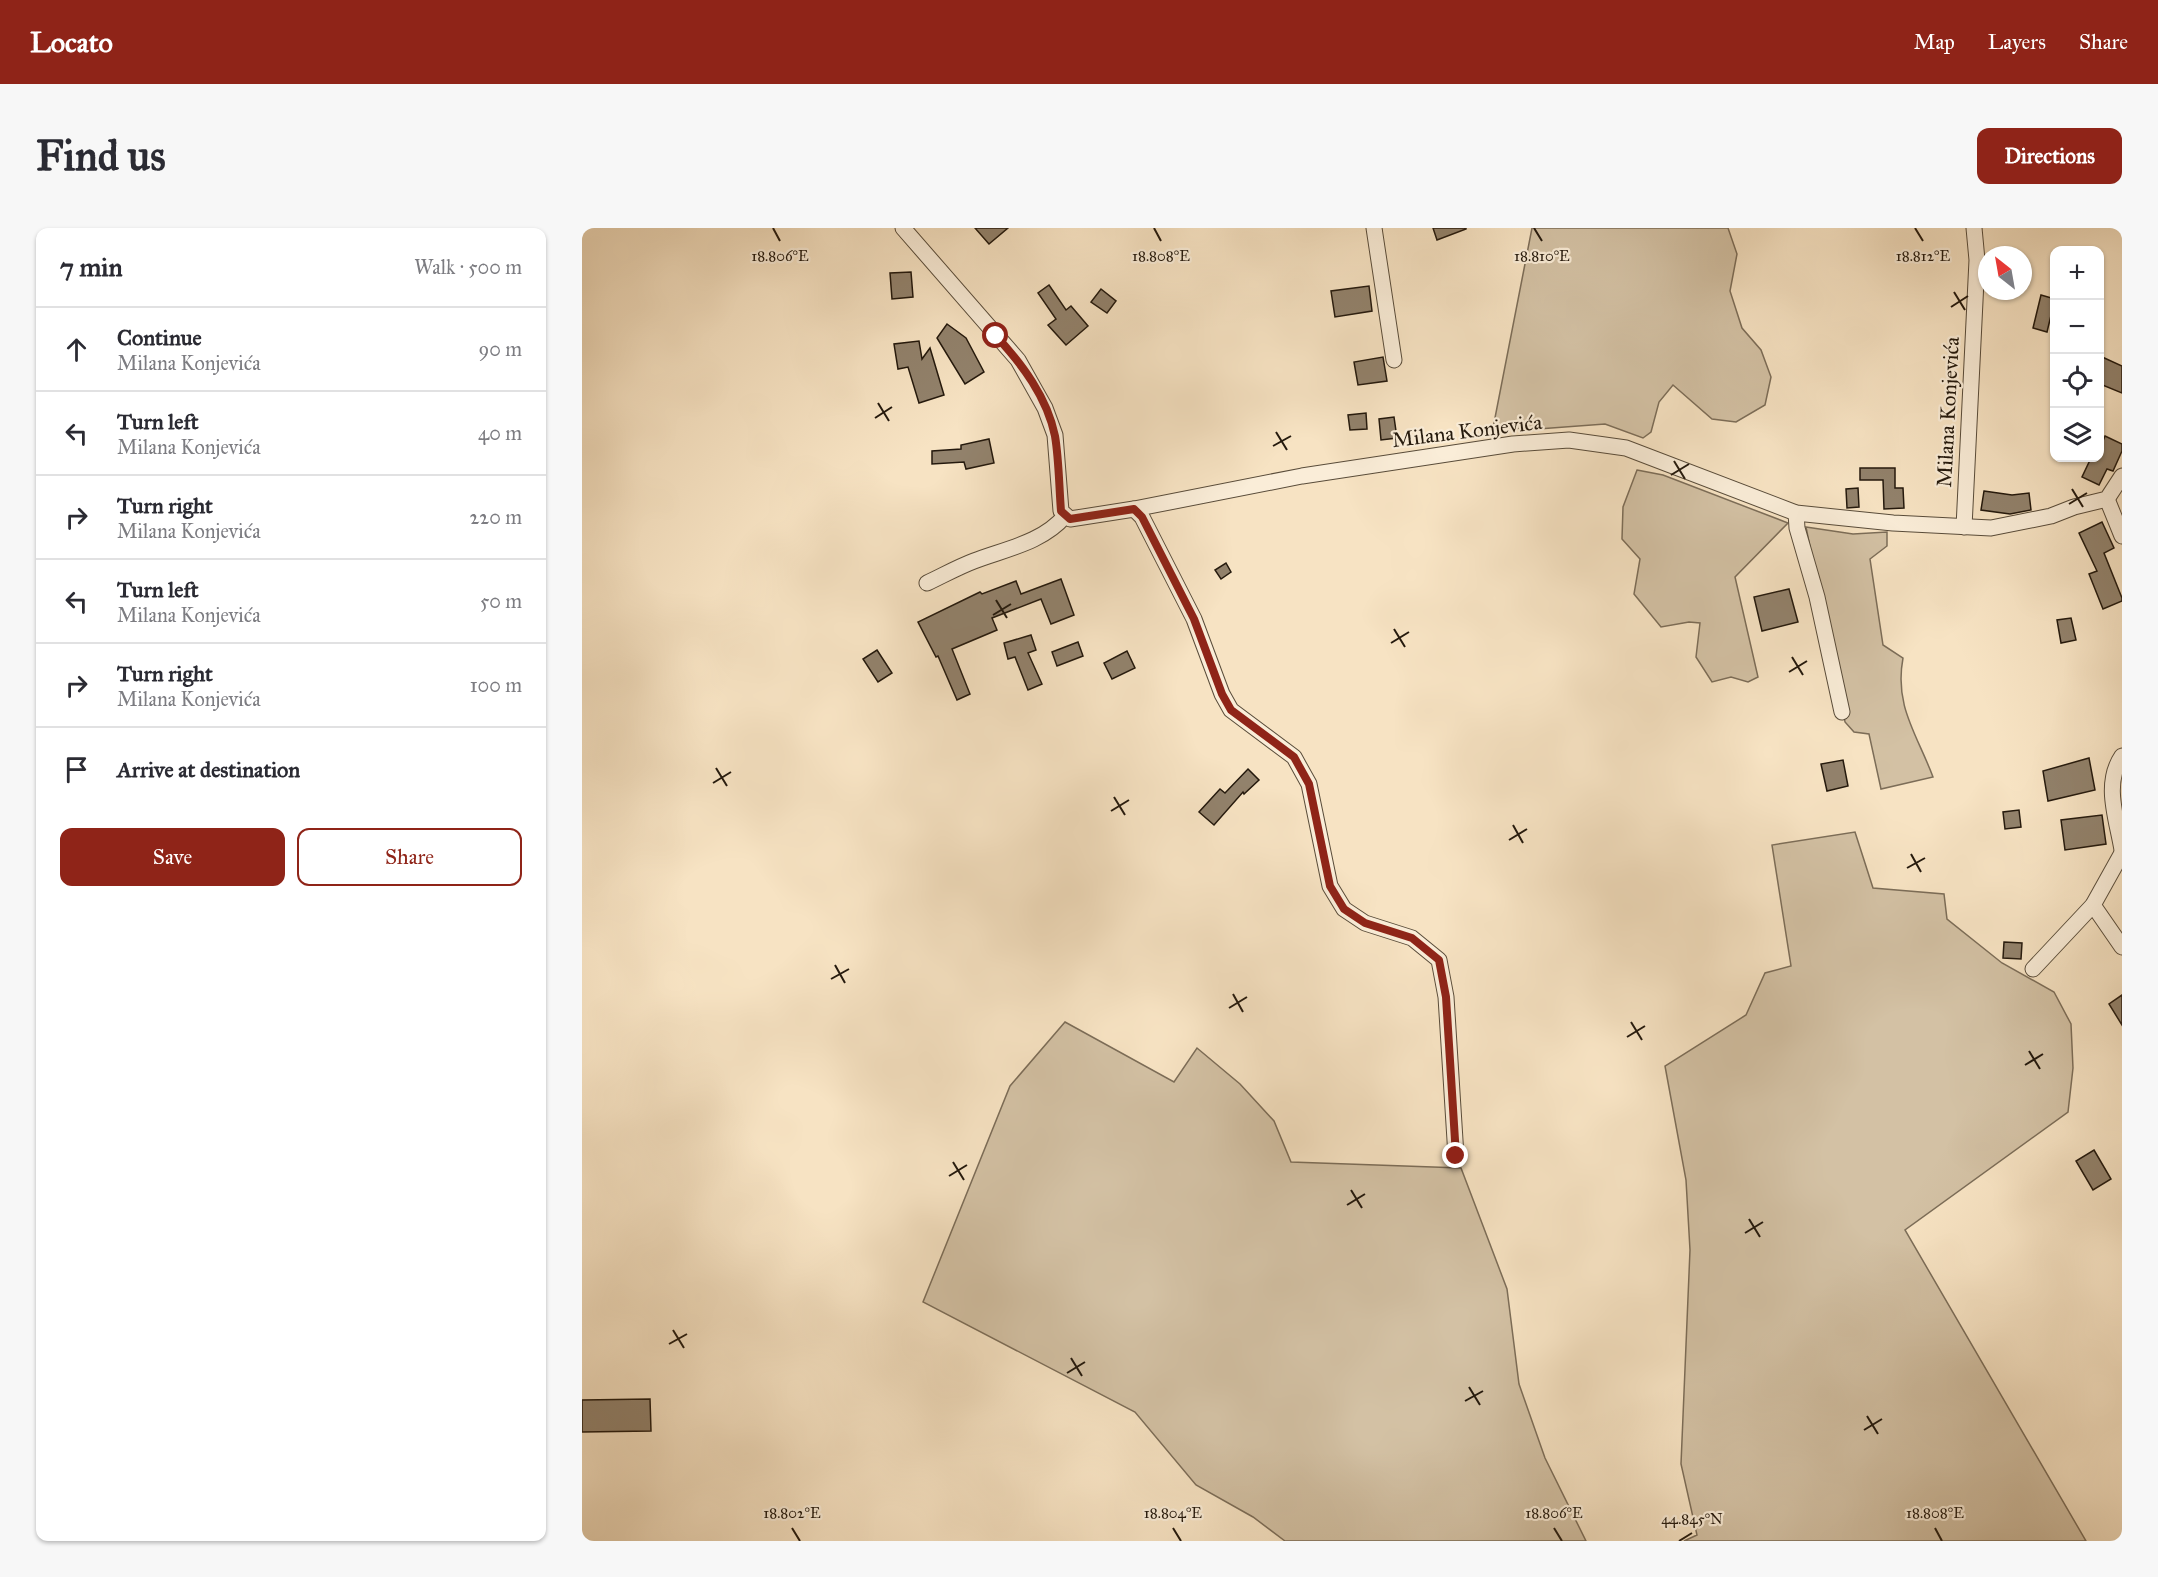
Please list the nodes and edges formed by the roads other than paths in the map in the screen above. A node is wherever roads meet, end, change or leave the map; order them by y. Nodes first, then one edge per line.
1 (903, 228) edge
2 (1374, 228) edge
3 (1974, 228) edge
4 (1394, 360) dead end
5 (2122, 476) edge
6 (2107, 499) junction
7 (1134, 509) junction
8 (1796, 513) junction
9 (1065, 516) junction
10 (1964, 527) junction
11 (2122, 536) edge
12 (927, 583) dead end
13 (1842, 712) dead end
14 (2122, 756) edge
15 (2122, 851) edge
16 (2093, 905) junction
17 (2122, 947) edge
18 (2033, 969) dead end
19 (1456, 1156) dead end

1 - 9 street
2 - 4 street
3 - 10 street, Milana Konjevića
5 - 6 street
6 - 10 street, Milana Konjevića
6 - 11 street
7 - 8 street, Milana Konjevića
7 - 9 street, Milana Konjevića
7 - 19 street
8 - 10 street, Milana Konjevića
8 - 13 street
9 - 12 street
14 - 15 street
15 - 16 street
16 - 17 street
16 - 18 street

